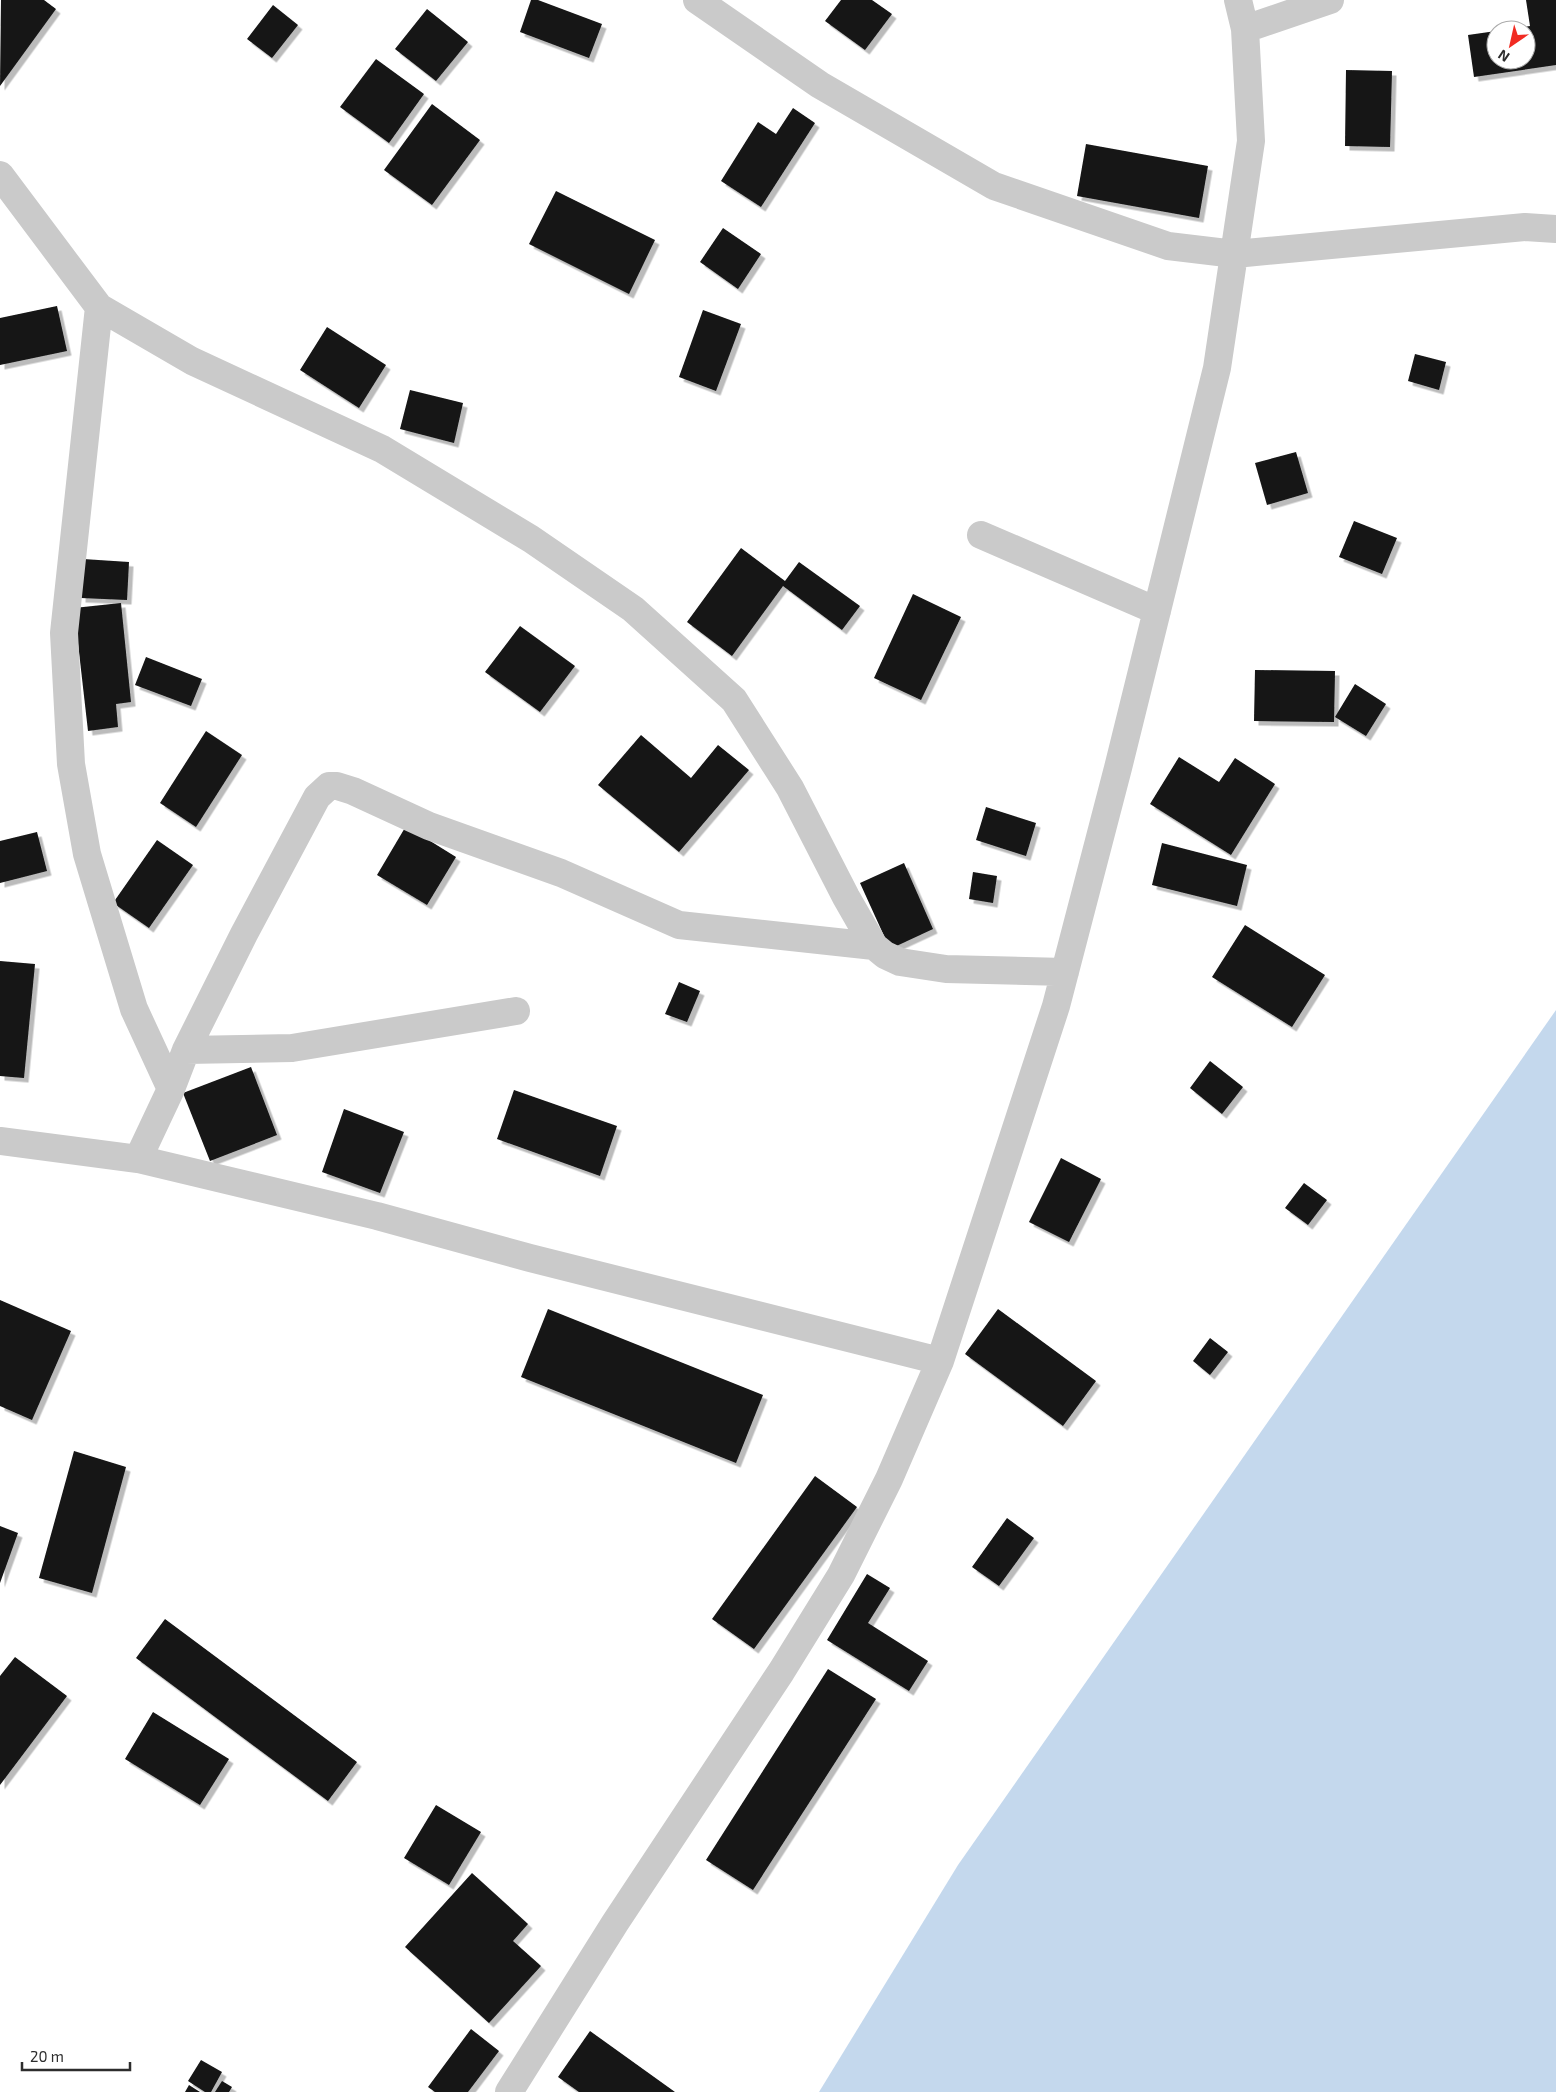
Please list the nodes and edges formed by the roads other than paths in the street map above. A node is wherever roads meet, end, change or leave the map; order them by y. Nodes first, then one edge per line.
1 (696, 0) edge
2 (1238, 0) edge
3 (1330, 0) edge
4 (1245, 29) junction
5 (0, 174) edge
6 (1556, 229) edge
7 (1235, 254) junction
8 (99, 307) junction
9 (981, 535) dead end
10 (1157, 611) junction
11 (874, 946) junction
12 (1066, 972) junction
13 (516, 1011) dead end
14 (186, 1050) junction
15 (171, 1089) junction
16 (0, 1141) edge
17 (138, 1159) junction
18 (940, 1361) junction
19 (509, 2092) edge

1 - 7 street
2 - 4 street
3 - 4 street
4 - 7 street
5 - 8 street
6 - 7 street
7 - 10 street
8 - 11 street
8 - 15 street
9 - 10 street
10 - 12 street
11 - 12 street
11 - 14 street
12 - 18 street
13 - 14 street
14 - 15 street
15 - 17 street
16 - 17 street
17 - 18 street
18 - 19 street

